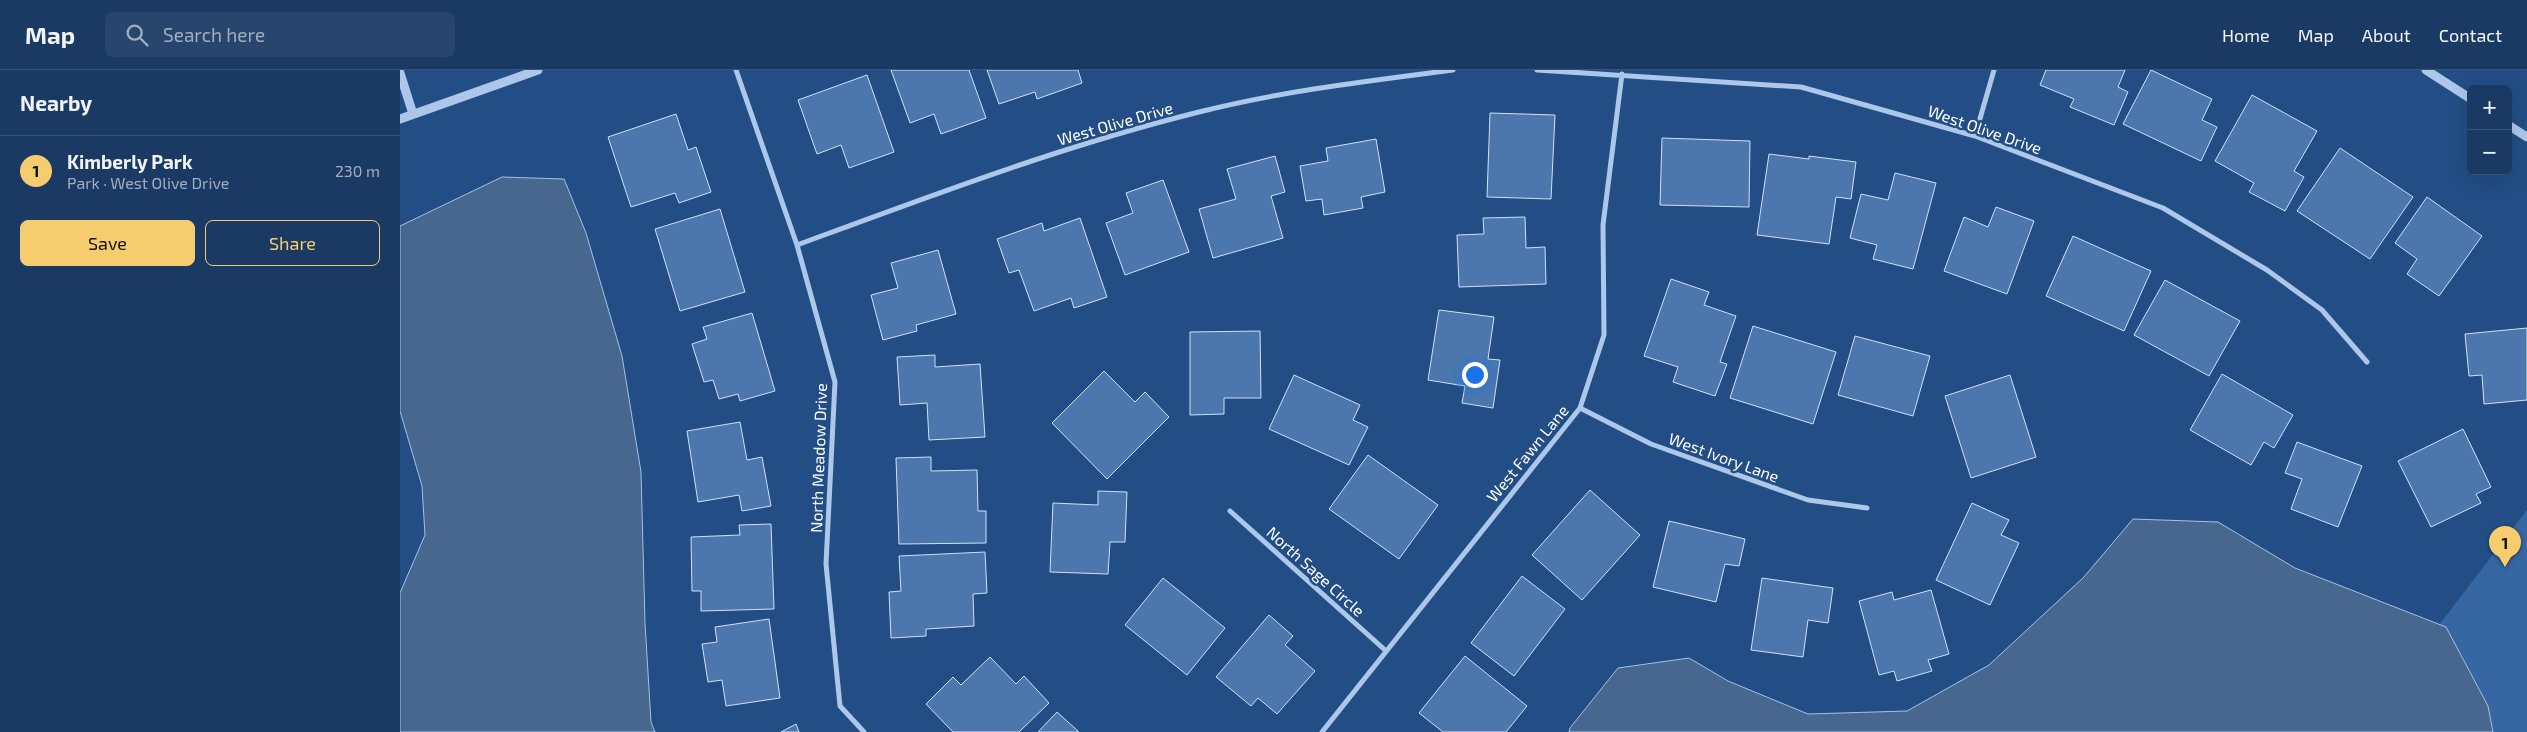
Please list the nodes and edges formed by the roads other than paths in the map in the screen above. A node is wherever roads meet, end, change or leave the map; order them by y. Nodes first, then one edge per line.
1 (538, 70) edge
2 (736, 70) edge
3 (1453, 70) edge
4 (1538, 70) edge
5 (1994, 70) edge
6 (2426, 70) edge
7 (400, 73) edge
8 (1622, 74) junction
9 (2467, 96) edge
10 (414, 114) junction
11 (400, 119) edge
12 (2512, 127) edge
13 (1976, 136) junction
14 (2527, 137) edge
15 (797, 245) junction
16 (2367, 362) dead end
17 (1580, 408) junction
18 (1868, 508) dead end
19 (1230, 510) dead end
20 (1385, 650) junction
21 (864, 732) edge
22 (1322, 732) edge

1 - 10 street
2 - 15 street, North Meadow Drive
3 - 15 street, West Olive Drive
4 - 8 street, West Olive Drive
5 - 13 street
6 - 9 street
7 - 10 street
8 - 13 street, West Olive Drive
8 - 17 street, West Fawn Lane
10 - 11 street
12 - 14 street
13 - 16 street, West Olive Drive
15 - 21 street, North Meadow Drive
17 - 18 street, West Ivory Lane
17 - 20 street, West Fawn Lane
19 - 20 street, North Sage Circle
20 - 22 street, West Fawn Lane

